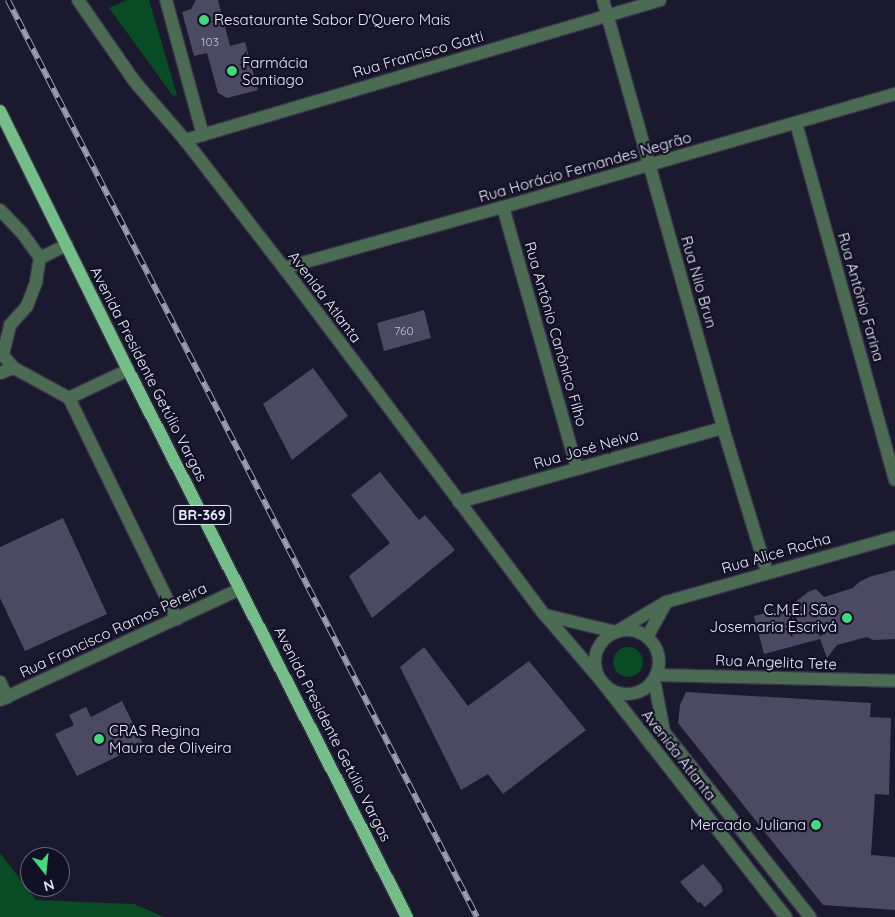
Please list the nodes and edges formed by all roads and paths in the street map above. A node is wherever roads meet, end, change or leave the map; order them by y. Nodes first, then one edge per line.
1 (78, 0) edge
2 (166, 0) edge
3 (602, 0) edge
4 (660, 0) edge
5 (607, 15) junction
6 (895, 94) edge
7 (0, 111) edge
8 (796, 123) junction
9 (203, 134) junction
10 (185, 140) junction
11 (650, 165) junction
12 (503, 208) junction
13 (0, 210) edge
14 (67, 246) junction
15 (40, 258) junction
16 (284, 268) junction
17 (1, 353) edge
18 (14, 368) junction
19 (128, 370) junction
20 (0, 373) edge
21 (69, 398) junction
22 (723, 428) junction
23 (577, 469) junction
24 (895, 480) edge
25 (458, 502) junction
26 (895, 537) edge
27 (767, 572) junction
28 (240, 589) junction
29 (666, 602) junction
30 (544, 615) junction
31 (178, 618) junction
32 (616, 632) junction
33 (647, 637) junction
34 (655, 677) junction
35 (895, 681) edge
36 (0, 682) edge
37 (603, 683) junction
38 (4, 699) edge
39 (407, 917) edge
40 (786, 917) edge
41 (810, 917) edge

1 - 10 street, Avenida Atlanta
2 - 9 street
3 - 5 street, Rua Nilo Brun
4 - 5 street, Rua Francisco Gatti
5 - 9 street, Rua Francisco Gatti
5 - 11 street, Rua Nilo Brun
6 - 8 street, Rua Horácio Fernandes Negrão
7 - 14 main road, Avenida Presidente Getúlio Vargas / BR-369
8 - 11 street, Rua Horácio Fernandes Negrão
8 - 24 street, Rua Antônio Farina
9 - 10 street, Rua Francisco Gatti
10 - 16 street, Avenida Atlanta
11 - 12 street, Rua Horácio Fernandes Negrão
11 - 22 street, Rua Nilo Brun
12 - 16 street, Rua Horácio Fernandes Negrão
12 - 23 street, Rua Antônio Canônico Filho
13 - 15 street
14 - 15 street
14 - 19 main road, Avenida Presidente Getúlio Vargas / BR-369
15 - 17 street
16 - 25 street, Avenida Atlanta
17 - 18 street
18 - 20 street
18 - 21 street
19 - 21 street
19 - 28 main road, Avenida Presidente Getúlio Vargas / BR-369
21 - 31 street
22 - 23 street, Rua José Neiva
22 - 27 street, Rua Nilo Brun
23 - 25 street, Rua José Neiva
25 - 30 street, Avenida Atlanta
26 - 27 street, Rua Alice Rocha
27 - 29 street, Rua Alice Rocha
28 - 31 street, Rua Francisco Ramos Pereira
28 - 39 main road, Avenida Presidente Getúlio Vargas / BR-369
29 - 32 street, Rua Alice Rocha
29 - 33 street
30 - 32 street
30 - 37 street, Avenida Atlanta
31 - 38 street, Rua Francisco Ramos Pereira
32 - 33 street
32 - 37 street
33 - 34 street
34 - 35 street, Rua Angelita Tete
34 - 37 street
34 - 41 street, Avenida Atlanta
36 - 38 street
37 - 40 street, Avenida Atlanta

